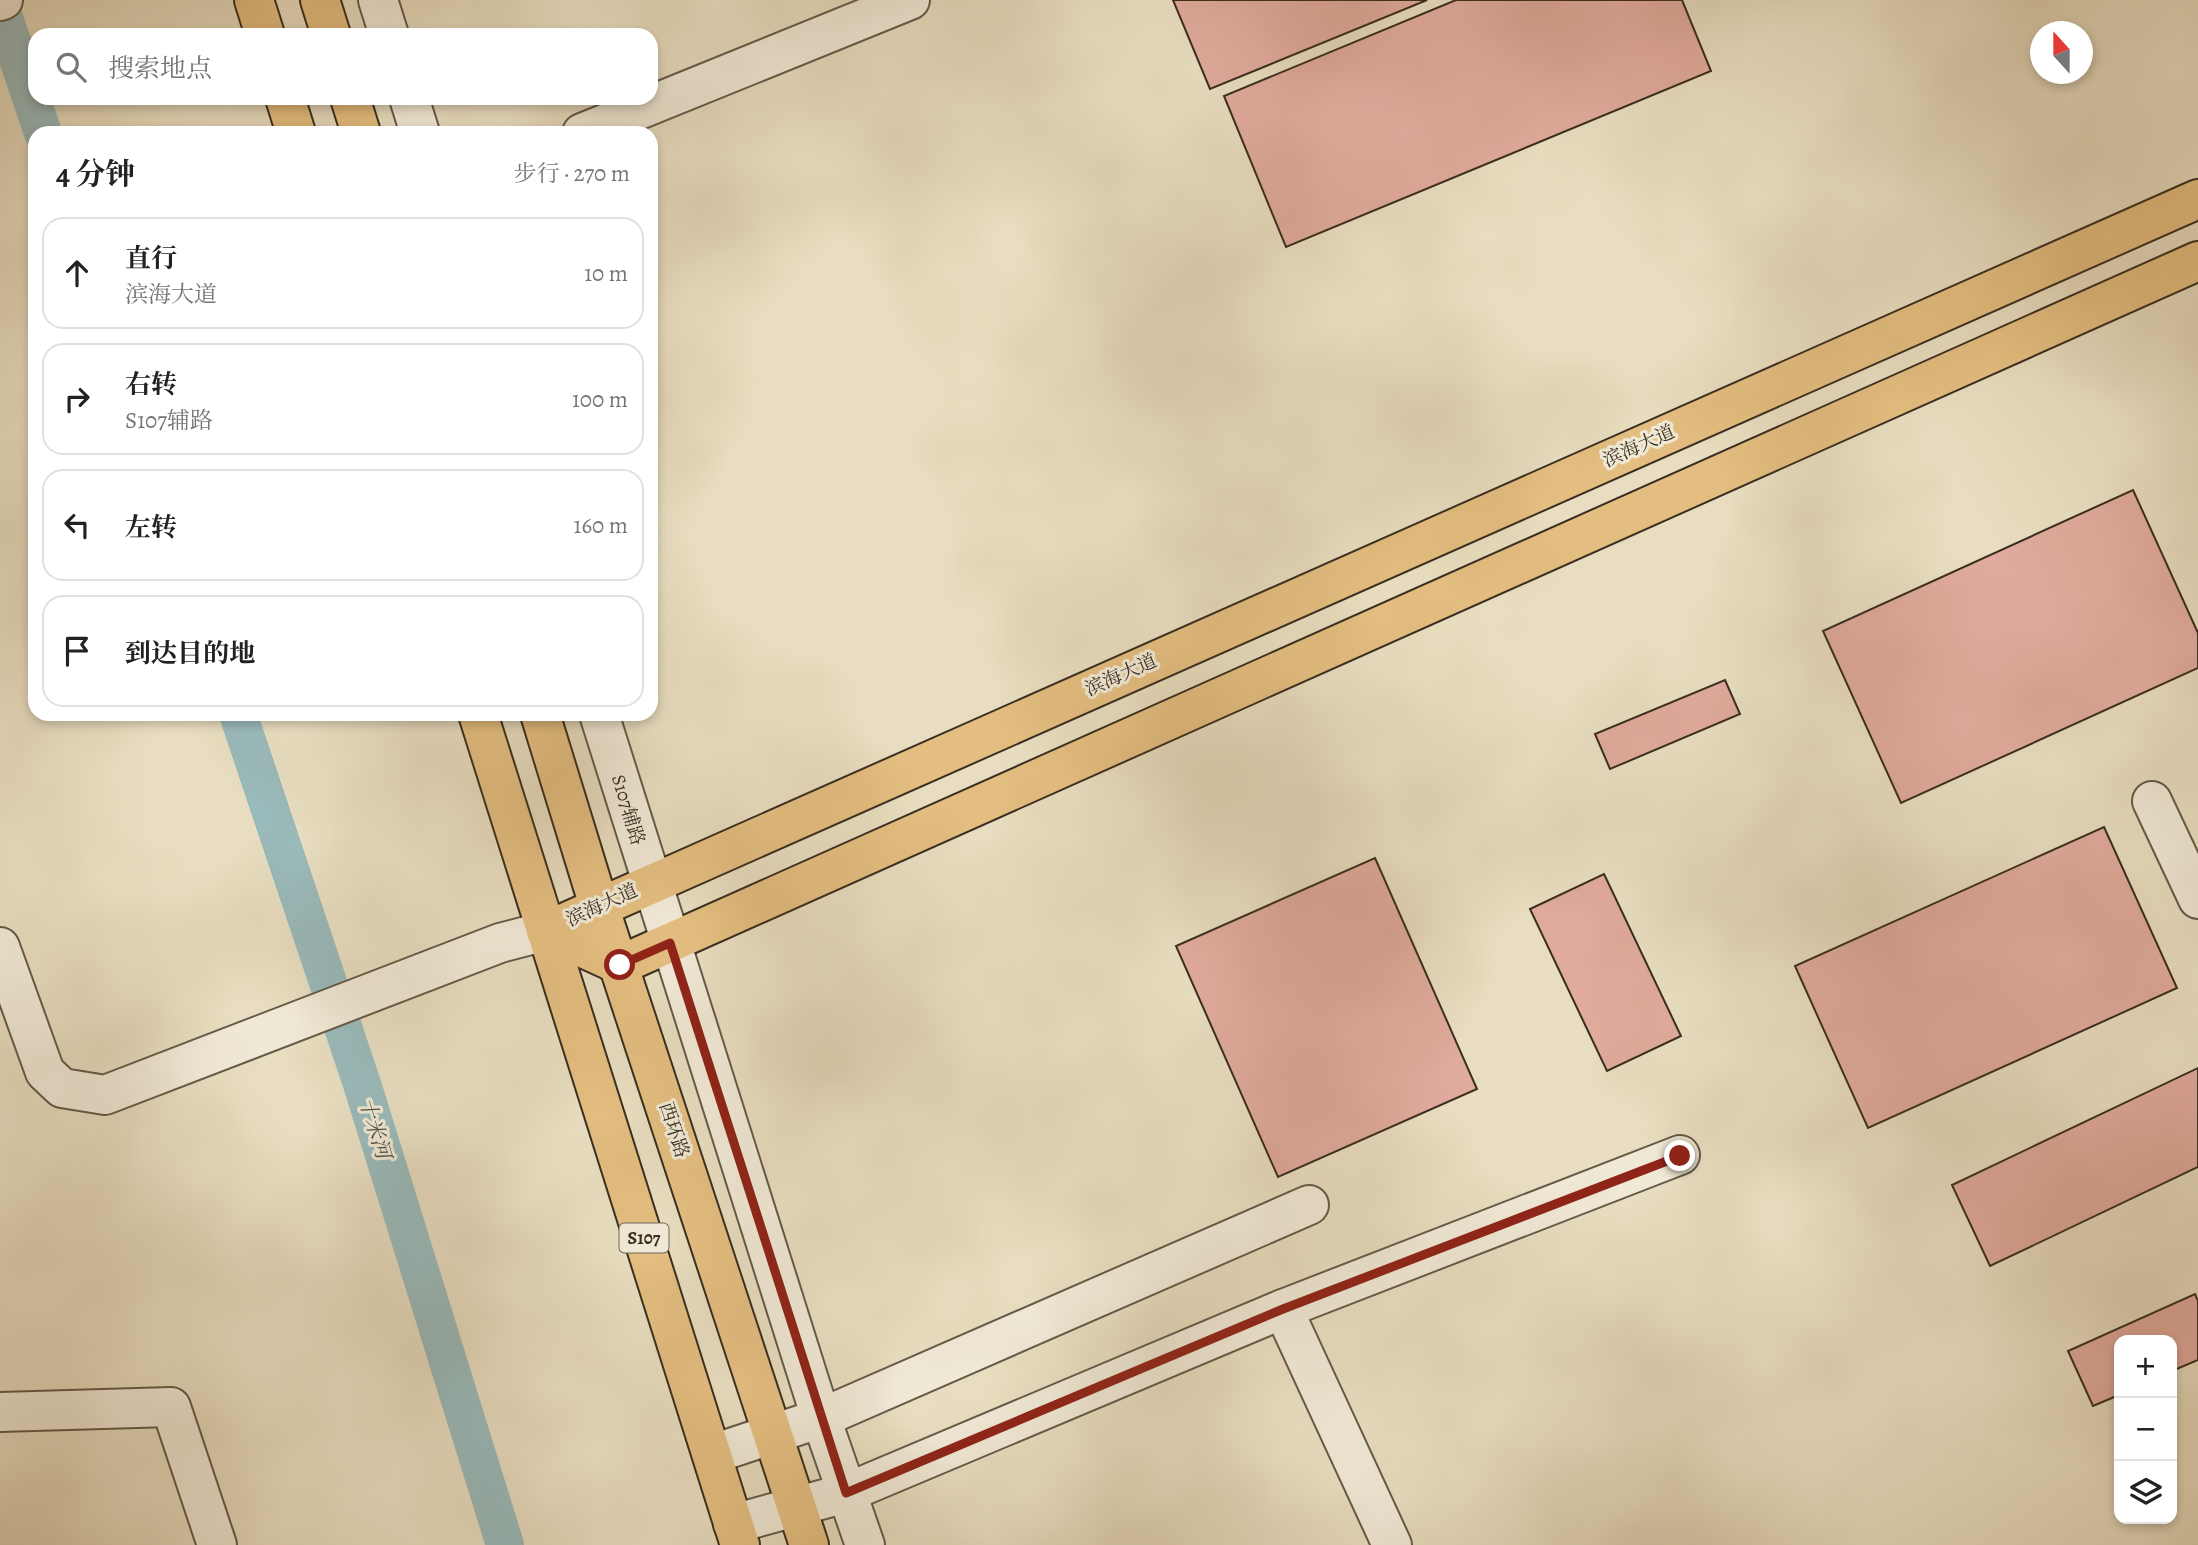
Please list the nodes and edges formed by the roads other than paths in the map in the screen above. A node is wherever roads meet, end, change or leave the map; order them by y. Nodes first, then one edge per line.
1 (254, 0) edge
2 (320, 0) edge
3 (378, 0) edge
4 (910, 0) edge
5 (263, 28) edge
6 (329, 28) edge
7 (387, 28) edge
8 (658, 102) edge
9 (287, 105) edge
10 (352, 105) edge
11 (411, 105) edge
12 (651, 105) edge
13 (294, 126) edge
14 (359, 126) edge
15 (418, 126) edge
16 (599, 126) edge
17 (2198, 199) edge
18 (2198, 261) edge
19 (480, 721) edge
20 (542, 721) edge
21 (601, 721) edge
22 (2152, 801) dead end
23 (651, 883) junction
24 (2198, 898) edge
25 (599, 906) junction
26 (546, 931) junction
27 (670, 943) junction
28 (0, 947) edge
29 (620, 965) junction
30 (1680, 1156) dead end
31 (1309, 1205) dead end
32 (1283, 1309) junction
33 (0, 1412) edge
34 (821, 1418) junction
35 (774, 1434) junction
36 (713, 1454) junction
37 (846, 1493) junction
38 (796, 1505) junction
39 (737, 1534) edge
40 (216, 1545) edge
41 (809, 1545) edge
42 (865, 1545) edge
43 (1392, 1545) edge

1 - 5 main road
2 - 6 main road
3 - 7 street
4 - 8 street
9 - 13 main road
10 - 14 main road
11 - 15 street
12 - 16 street
17 - 23 main road, 滨海大道
18 - 27 main road
19 - 26 main road, S107
20 - 25 main road, 西环路
21 - 23 street, S107辅路
22 - 24 street
23 - 25 main road, 滨海大道
23 - 27 street, S107辅路
25 - 26 main road, 滨海大道
25 - 29 main road, 西环路
26 - 28 street
26 - 29 main road, 滨海大道
26 - 36 main road, S107
27 - 29 main road
27 - 34 street, S107辅路
29 - 35 main road, 西环路
30 - 32 street
31 - 34 street
32 - 37 street
32 - 43 street
33 - 40 street
34 - 35 street
34 - 37 street, S107辅路
35 - 36 street
35 - 38 main road, 西环路
36 - 39 main road, S107
37 - 38 street
37 - 42 street, S107辅路
38 - 39 street
38 - 41 main road, 西环路

